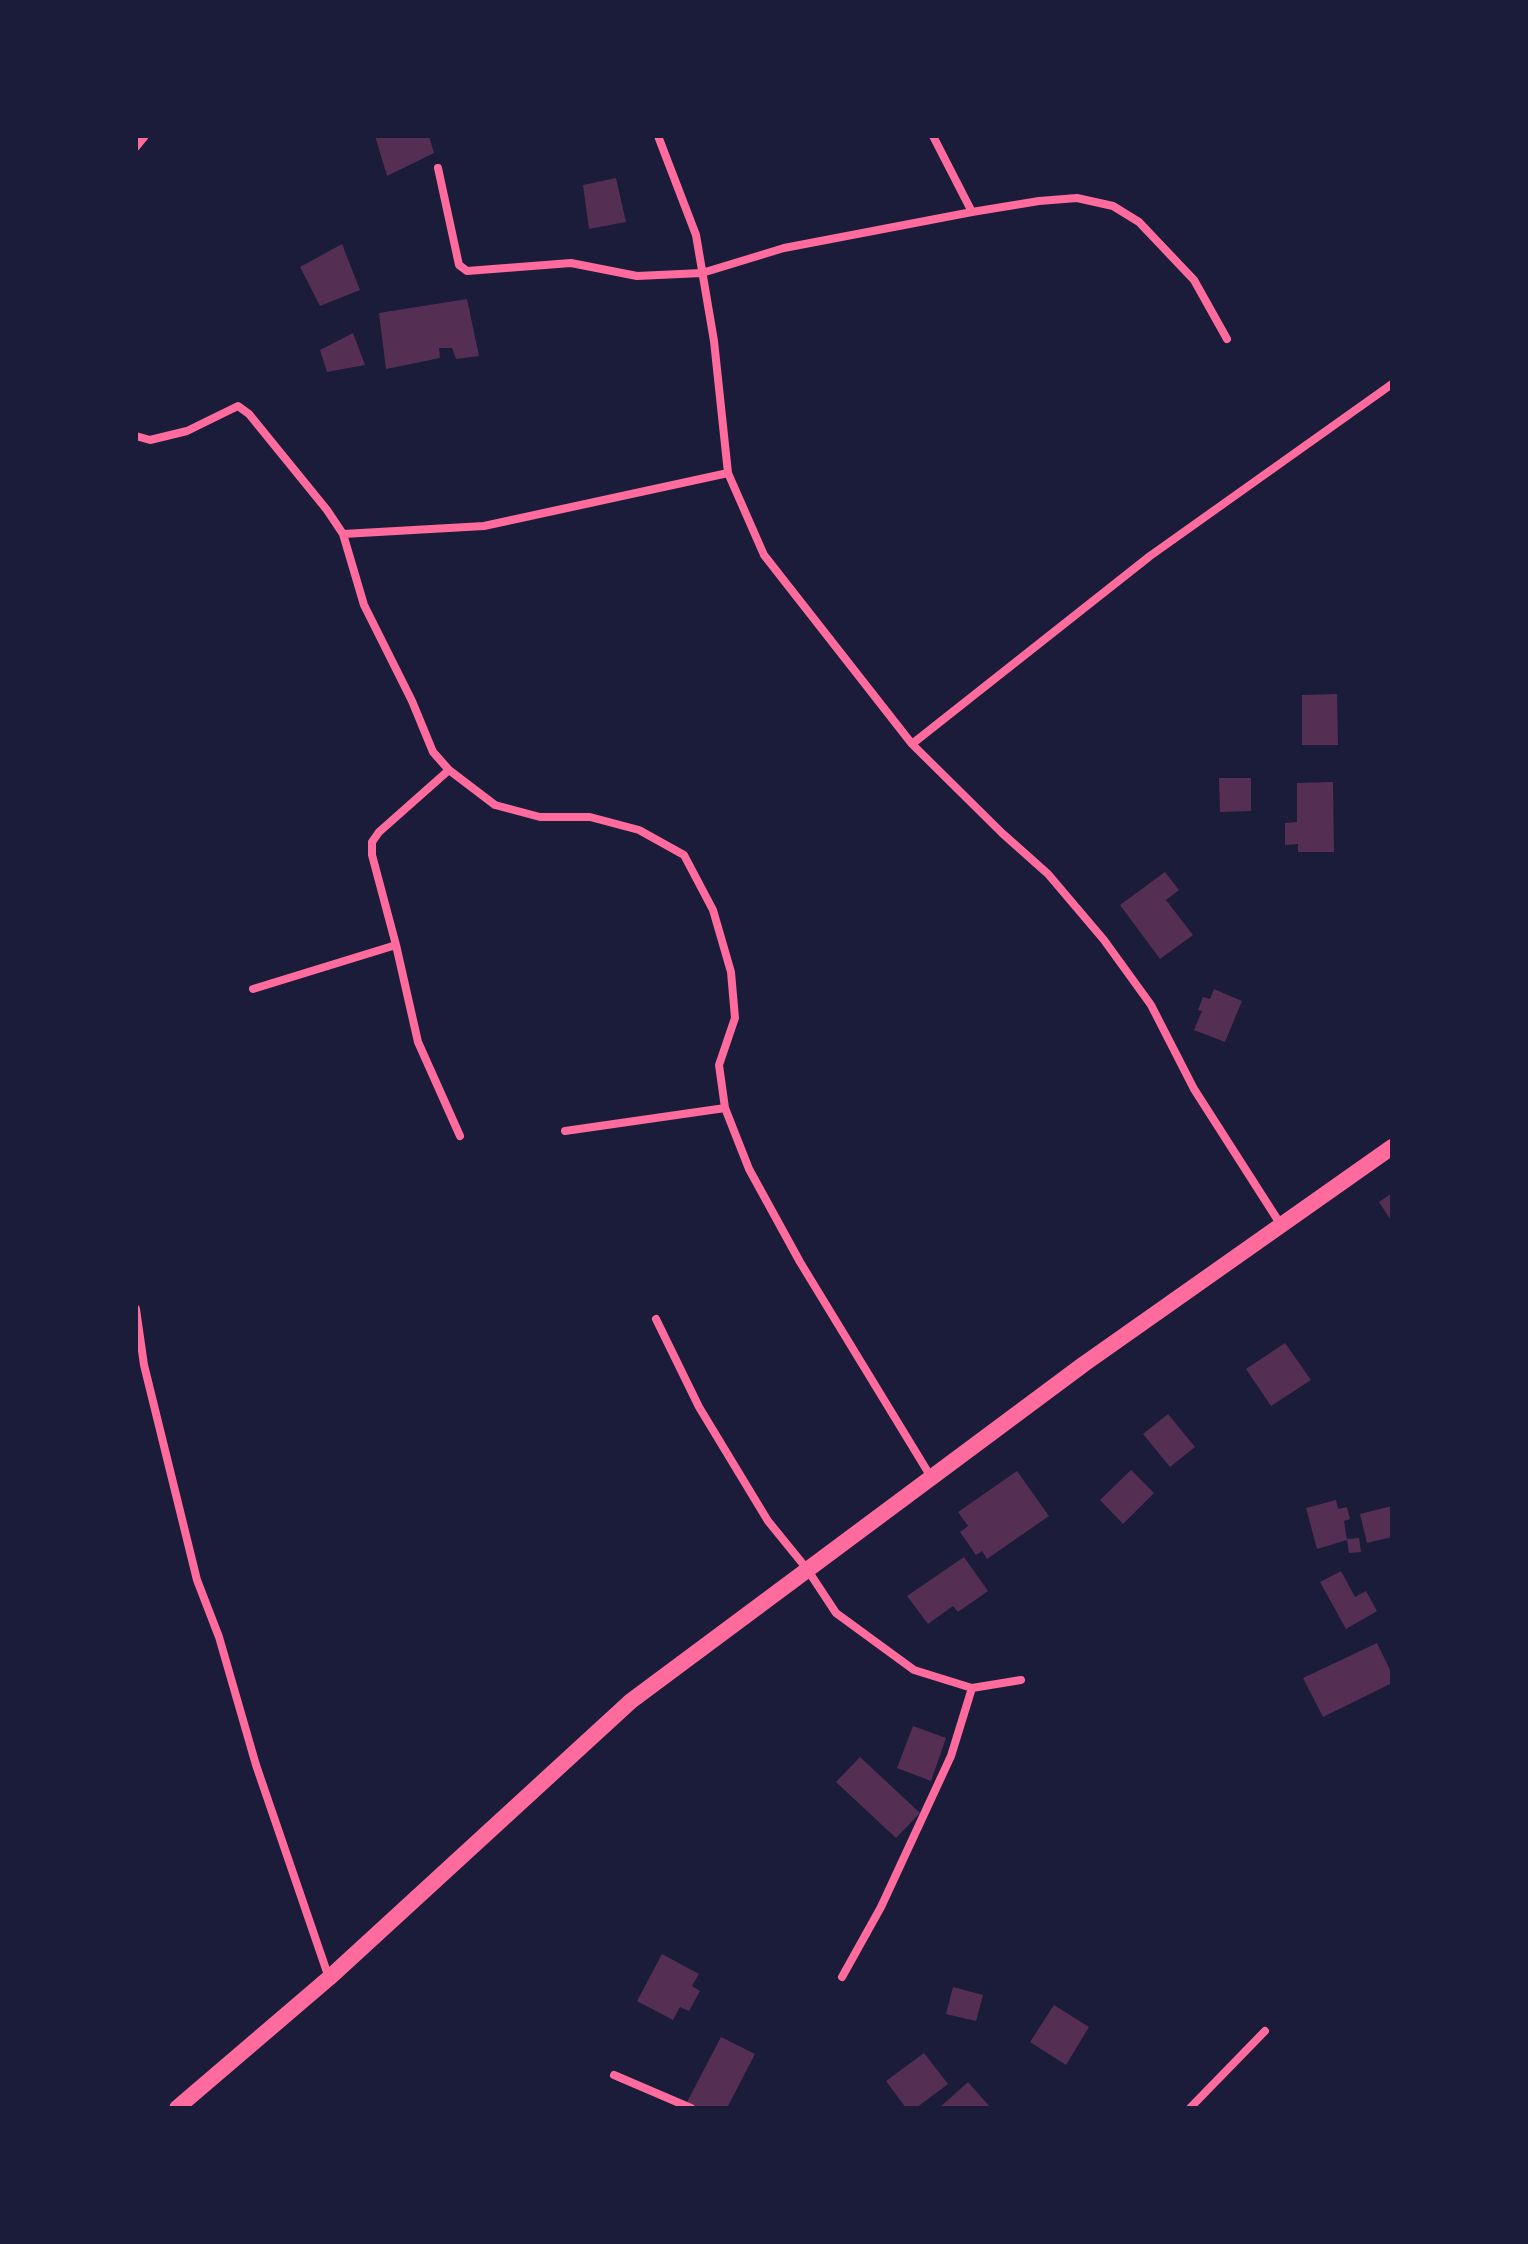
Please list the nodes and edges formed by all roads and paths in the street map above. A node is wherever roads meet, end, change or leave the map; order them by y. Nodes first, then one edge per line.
1 (145, 136) edge
2 (658, 136) edge
3 (933, 136) edge
4 (136, 147) edge
5 (438, 168) dead end
6 (972, 212) junction
7 (702, 273) junction
8 (1227, 339) dead end
9 (1392, 384) edge
10 (136, 436) edge
11 (728, 473) junction
12 (343, 534) junction
13 (912, 744) junction
14 (449, 770) junction
15 (396, 945) junction
16 (253, 989) dead end
17 (725, 1108) junction
18 (565, 1131) dead end
19 (460, 1136) dead end
20 (1392, 1147) edge
21 (1281, 1225) junction
22 (136, 1309) edge
23 (656, 1319) dead end
24 (931, 1477) junction
25 (807, 1569) junction
26 (1021, 1680) dead end
27 (972, 1688) junction
28 (842, 1977) dead end
29 (329, 1978) junction
30 (1265, 2031) dead end
31 (614, 2075) dead end
32 (177, 2108) edge
33 (691, 2108) edge
34 (1190, 2108) edge

1 - 4 street
2 - 7 street
3 - 6 street
5 - 7 street
6 - 7 street
6 - 8 street
7 - 11 street
9 - 13 street
10 - 12 street
11 - 12 street
11 - 13 street
12 - 14 street
13 - 21 street
14 - 15 street
14 - 17 street
15 - 16 street
15 - 19 street
17 - 18 street
17 - 24 street
20 - 21 main road
21 - 24 main road
22 - 29 street
23 - 25 street
24 - 25 main road
25 - 27 street
25 - 29 main road
26 - 27 street
27 - 28 street
29 - 32 main road
30 - 34 street
31 - 33 street

